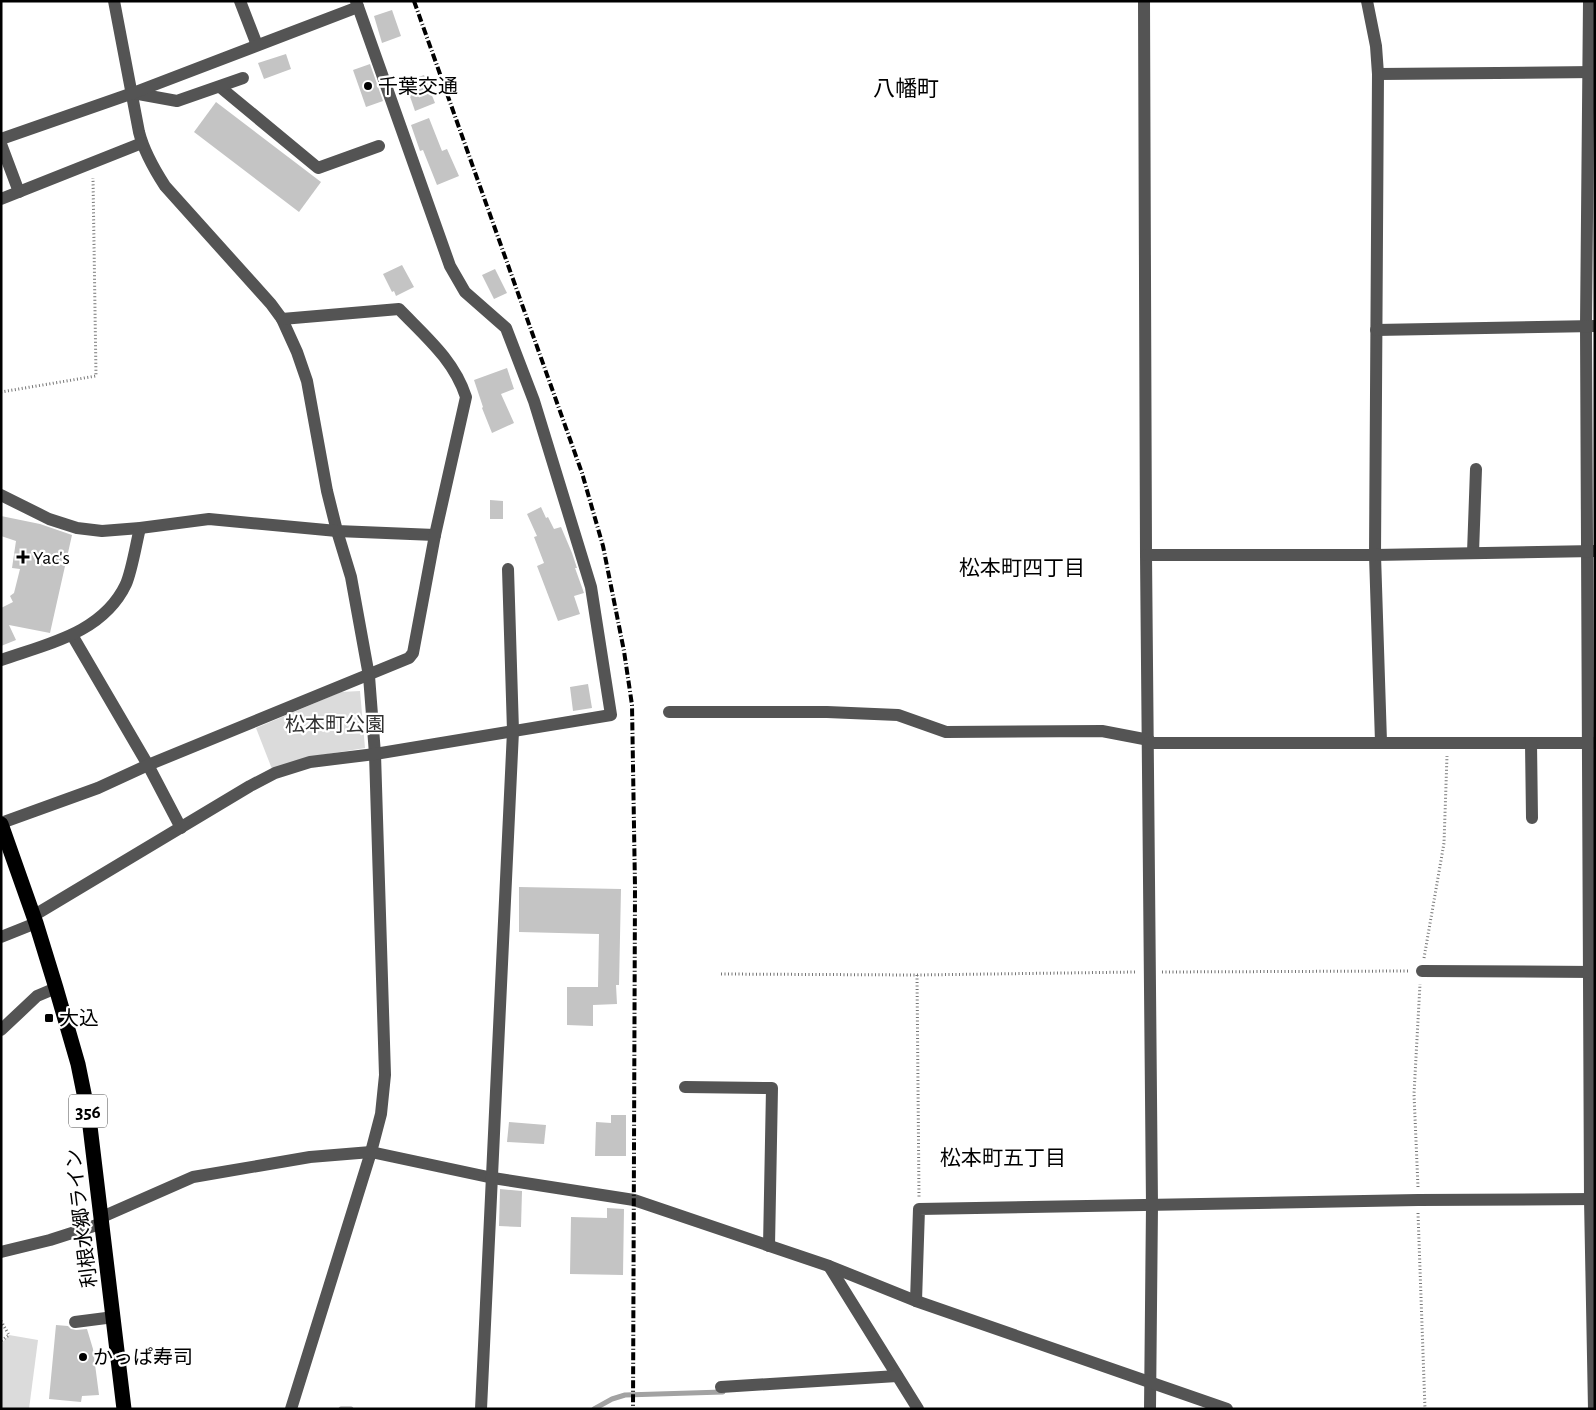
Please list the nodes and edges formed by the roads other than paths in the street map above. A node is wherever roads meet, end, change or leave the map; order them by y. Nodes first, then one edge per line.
1 (114, 1) edge
2 (240, 1) edge
3 (1144, 1) edge
4 (1368, 1) edge
5 (1589, 1) edge
6 (357, 4) edge
7 (257, 44) junction
8 (1592, 72) edge
9 (1378, 74) junction
10 (243, 78) dead end
11 (220, 87) junction
12 (133, 93) junction
13 (1, 139) edge
14 (142, 143) junction
15 (1, 144) edge
16 (379, 146) dead end
17 (19, 192) junction
18 (1, 199) edge
19 (282, 319) junction
20 (1590, 326) edge
21 (1376, 330) junction
22 (1476, 469) dead end
23 (1, 495) edge
24 (140, 528) junction
25 (337, 530) junction
26 (435, 535) junction
27 (1591, 551) edge
28 (1473, 553) junction
29 (1146, 555) junction
30 (1375, 555) junction
31 (508, 570) dead end
32 (72, 635) junction
33 (1, 660) edge
34 (369, 676) junction
35 (669, 712) dead end
36 (513, 731) junction
37 (1149, 741) junction
38 (1380, 742) junction
39 (1531, 743) junction
40 (1592, 743) edge
41 (375, 754) junction
42 (148, 765) junction
43 (1532, 818) dead end
44 (1, 824) edge
45 (182, 828) junction
46 (1592, 898) edge
47 (35, 919) junction
48 (1, 937) edge
49 (1422, 971) road end
50 (1592, 972) edge
51 (56, 988) junction
52 (1, 1030) edge
53 (686, 1087) dead end
54 (1592, 1123) edge
55 (372, 1152) junction
56 (493, 1178) junction
57 (1592, 1199) edge
58 (1152, 1205) junction
59 (102, 1220) junction
60 (769, 1246) junction
61 (1, 1252) edge
62 (829, 1266) junction
63 (1593, 1294) edge
64 (916, 1301) junction
65 (114, 1318) junction
66 (75, 1322) dead end
67 (897, 1376) junction
68 (1151, 1382) junction
69 (721, 1388) dead end
70 (124, 1409) edge
71 (291, 1409) edge
72 (481, 1409) edge
73 (918, 1409) edge
74 (1150, 1409) edge
75 (1227, 1409) edge
76 (1594, 1409) edge

1 - 12 street
2 - 7 street
3 - 29 street
4 - 9 street
5 - 8 street
6 - 7 street
6 - 36 street
7 - 12 street
8 - 9 street
8 - 20 street
9 - 21 street
10 - 11 street
11 - 12 street
11 - 16 street
12 - 13 street
12 - 14 street
14 - 17 street
14 - 19 street
15 - 17 street
17 - 18 street
19 - 25 street
19 - 26 street
20 - 21 street
20 - 27 street
21 - 30 street
22 - 28 street
23 - 24 street
24 - 25 street
24 - 32 street
25 - 26 street
25 - 34 street
26 - 34 street
27 - 28 street
27 - 40 street
28 - 30 street
29 - 30 street
29 - 37 street
30 - 38 street
31 - 36 street
32 - 33 street
32 - 42 street
34 - 41 street
34 - 42 street
35 - 37 street
36 - 41 street
36 - 56 street
37 - 38 street
37 - 58 street
38 - 39 street
39 - 40 street
39 - 43 street
40 - 46 street
41 - 45 street
41 - 55 street
42 - 44 street
42 - 45 street
44 - 47 highway, 利根水郷ライン / 356
45 - 47 street
46 - 50 street
47 - 48 street
47 - 51 highway, 利根水郷ライン / 356
49 - 50 street
50 - 54 street
51 - 52 street
51 - 59 highway, 利根水郷ライン / 356
53 - 60 street
54 - 57 street
55 - 56 street
55 - 59 street
55 - 71 street
56 - 60 street
56 - 72 street
57 - 58 street
57 - 63 street
58 - 64 street
58 - 68 street
59 - 61 street
59 - 65 highway, 利根水郷ライン / 356
60 - 62 street
62 - 64 street
62 - 67 street
63 - 76 street
64 - 68 street
65 - 66 street
65 - 70 highway, 利根水郷ライン / 356
67 - 69 street
67 - 73 street
68 - 74 street
68 - 75 street

